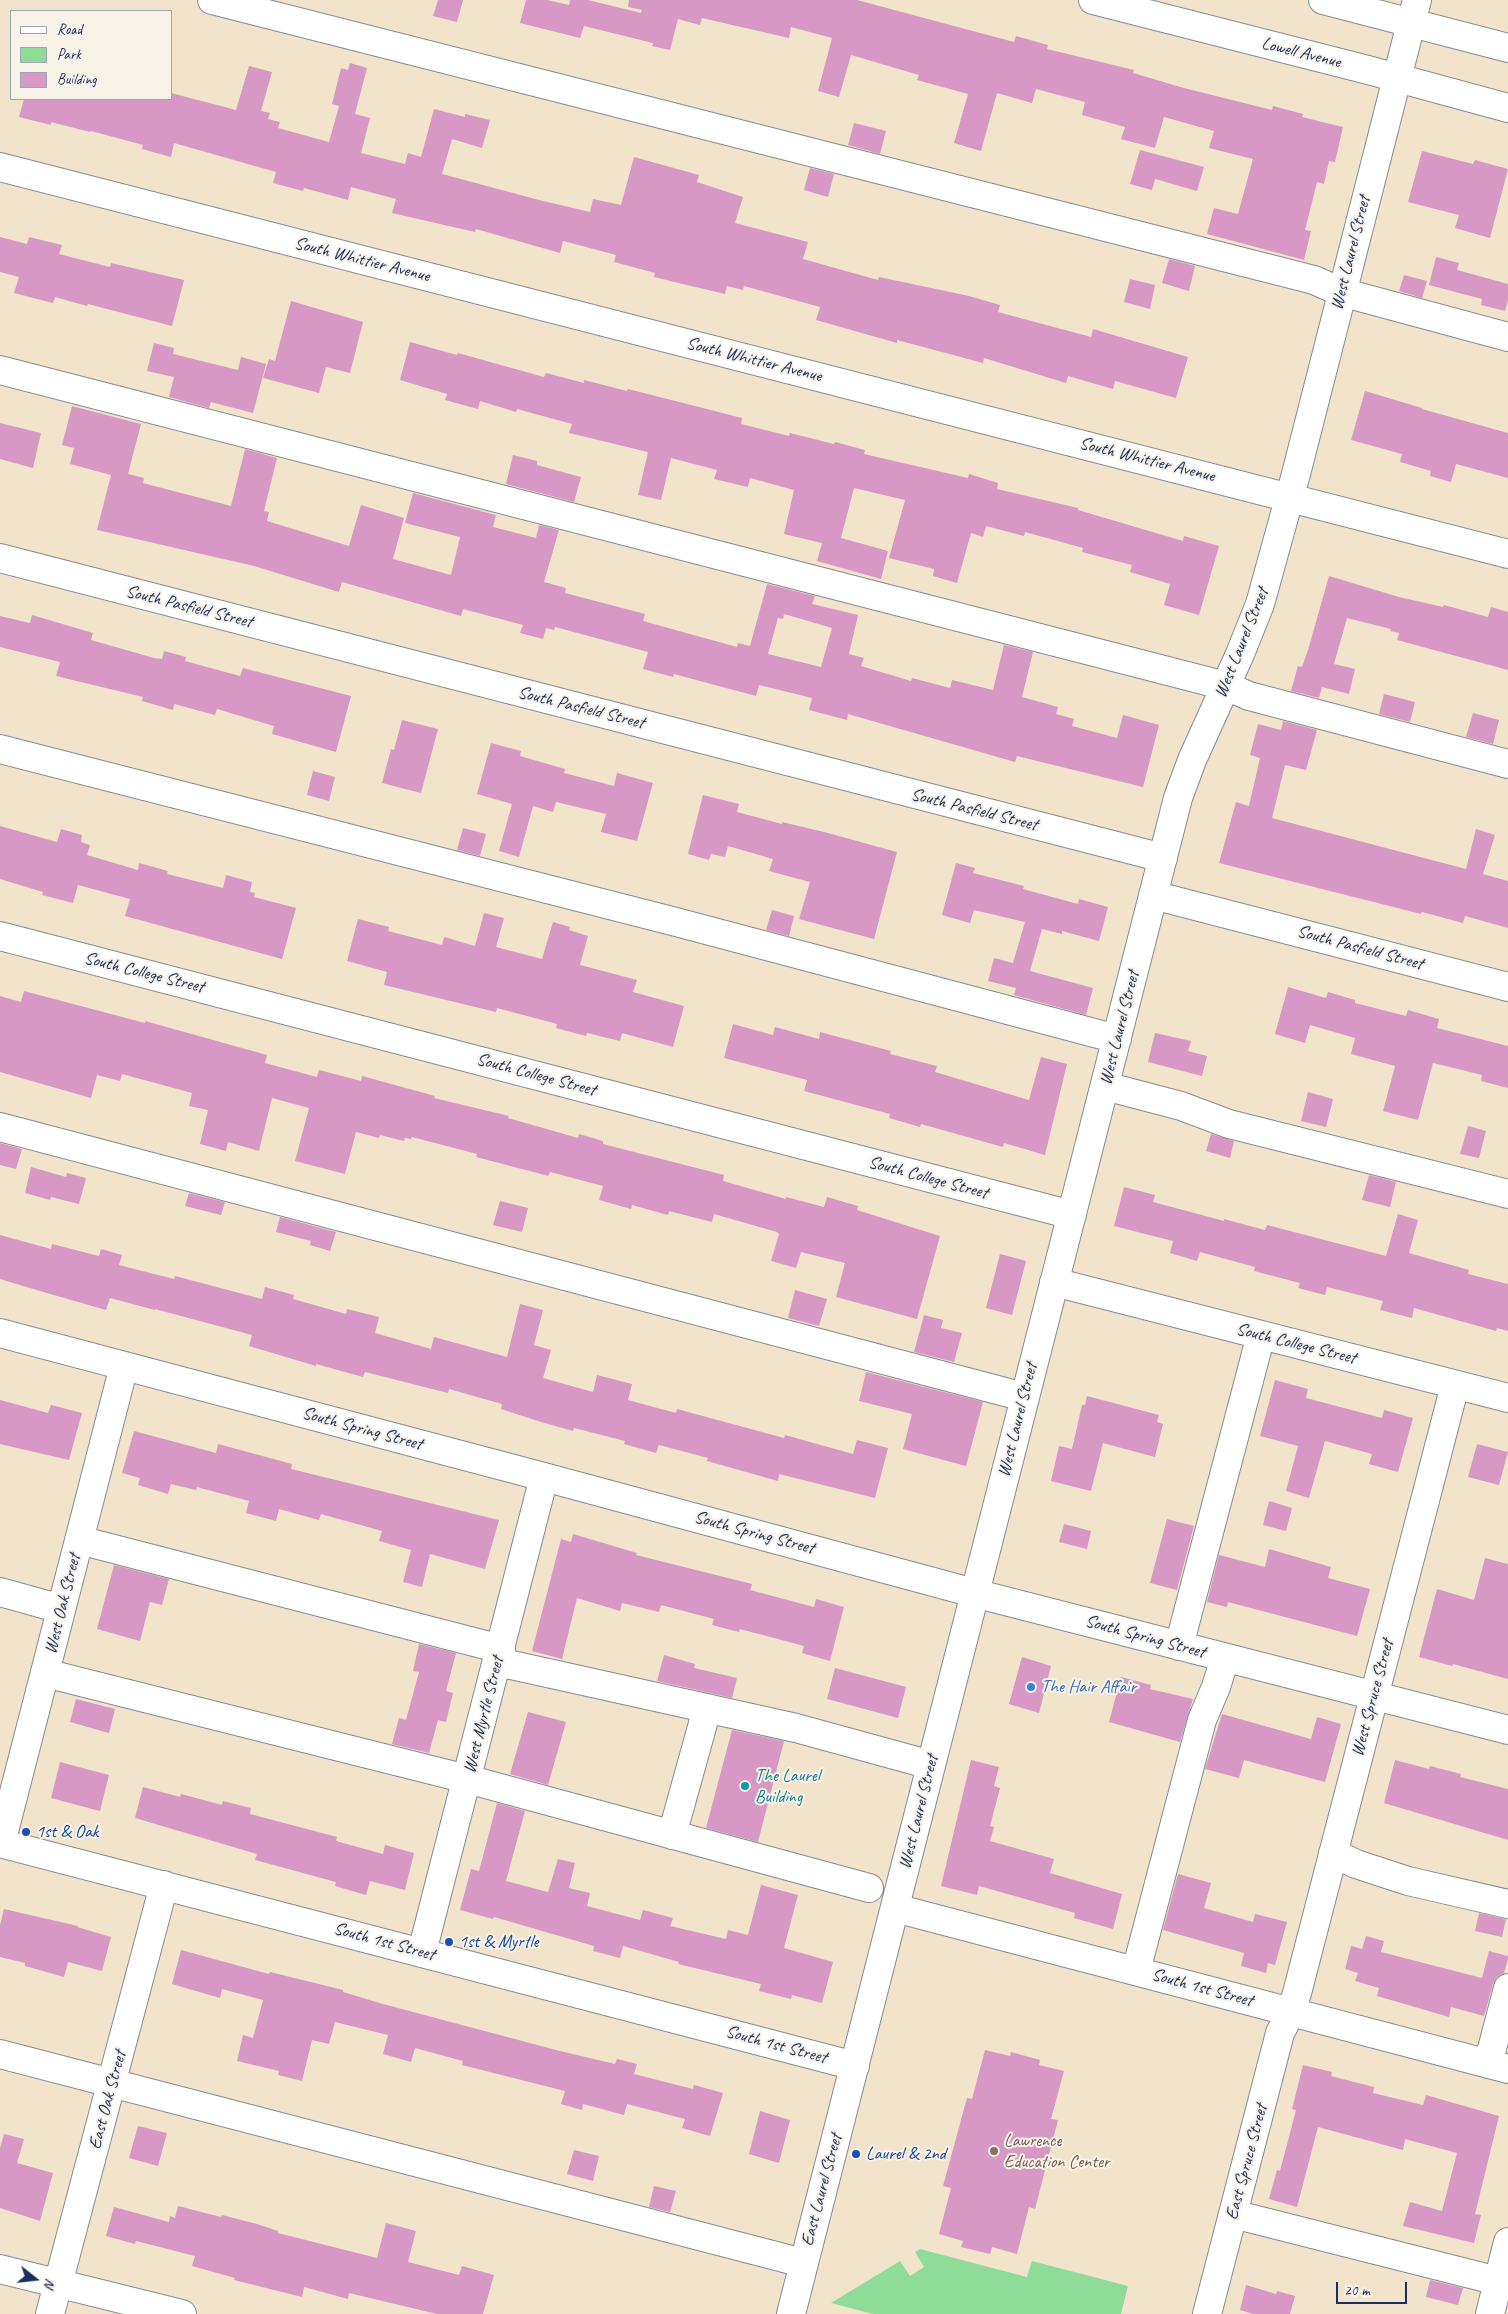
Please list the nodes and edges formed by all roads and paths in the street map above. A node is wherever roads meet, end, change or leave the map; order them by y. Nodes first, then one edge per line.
1 (212, 0) edge
2 (1093, 0) edge
3 (1323, 0) edge
4 (1414, 11) edge
5 (1508, 48) edge
6 (1397, 78) junction
7 (1508, 108) edge
8 (0, 167) edge
9 (1341, 292) junction
10 (1508, 337) edge
11 (0, 370) edge
12 (1290, 497) junction
13 (1508, 554) edge
14 (0, 558) edge
15 (1226, 686) junction
16 (0, 749) edge
17 (1508, 764) edge
18 (1163, 858) junction
19 (1153, 895) junction
20 (0, 936) edge
21 (1508, 987) edge
22 (1117, 1039) junction
23 (1105, 1086) junction
24 (0, 1127) edge
25 (1508, 1194) edge
26 (1072, 1215) junction
27 (1054, 1282) junction
28 (0, 1334) edge
29 (1261, 1335) junction
30 (124, 1366) junction
31 (1455, 1384) junction
32 (1024, 1397) junction
33 (1508, 1398) edge
34 (544, 1477) junction
35 (79, 1540) junction
36 (0, 1592) edge
37 (974, 1593) junction
38 (61, 1609) junction
39 (1179, 1646) junction
40 (499, 1655) junction
41 (1225, 1658) junction
42 (45, 1673) junction
43 (1374, 1697) junction
44 (707, 1709) junction
45 (1508, 1730) edge
46 (931, 1765) junction
47 (468, 1779) junction
48 (672, 1834) junction
49 (0, 1843) edge
50 (1333, 1853) junction
51 (164, 1885) junction
52 (869, 1888) dead end
53 (1508, 1904) edge
54 (895, 1908) junction
55 (422, 1952) junction
56 (1136, 1971) junction
57 (1508, 1988) edge
58 (1291, 2012) junction
59 (0, 2054) edge
60 (855, 2066) junction
61 (1498, 2067) edge
62 (112, 2084) junction
63 (1233, 2214) junction
64 (1508, 2242) edge
65 (803, 2263) junction
66 (0, 2269) edge
67 (1498, 2281) junction
68 (58, 2283) junction
69 (50, 2314) edge
70 (182, 2314) edge
71 (790, 2314) edge
72 (1207, 2314) edge
73 (1490, 2314) edge

1 - 9 street
2 - 6 street, Lowell Avenue
3 - 4 street
4 - 5 street
4 - 6 street, West Laurel Street
6 - 7 street, Lowell Avenue
6 - 9 street, West Laurel Street
8 - 12 street, South Whittier Avenue
9 - 10 street
9 - 12 street, West Laurel Street
11 - 15 street
12 - 13 street, South Whittier Avenue
12 - 15 street, West Laurel Street
14 - 18 street, South Pasfield Street
15 - 17 street
15 - 18 street, West Laurel Street
16 - 22 street
18 - 19 street, West Laurel Street
19 - 21 street, South Pasfield Street
19 - 22 street, West Laurel Street
20 - 26 street, South College Street
22 - 23 street, West Laurel Street
23 - 25 street
23 - 26 street, West Laurel Street
24 - 32 street
26 - 27 street, West Laurel Street
27 - 29 street, South College Street
27 - 32 street, West Laurel Street
28 - 30 street, South Spring Street
29 - 31 street, South College Street
29 - 39 street
30 - 34 street, South Spring Street
30 - 35 street, West Oak Street
31 - 33 street, South College Street
31 - 43 street, West Spruce Street
32 - 37 street, West Laurel Street
34 - 37 street, South Spring Street
34 - 40 street, West Myrtle Street
35 - 38 street, West Oak Street
35 - 40 street
36 - 38 street
37 - 39 street, South Spring Street
37 - 46 street, West Laurel Street
38 - 42 street, West Oak Street
39 - 41 street, South Spring Street
40 - 44 street
40 - 47 street, West Myrtle Street
41 - 43 street, South Spring Street
41 - 56 street
42 - 47 street
42 - 49 street, West Oak Street
43 - 45 street, South Spring Street
43 - 50 street, West Spruce Street
44 - 46 street
44 - 48 street
46 - 54 street, West Laurel Street
47 - 48 street
47 - 55 street, West Myrtle Street
48 - 52 street
49 - 51 street, South 1st Street
50 - 53 street
50 - 58 street, West Spruce Street
51 - 55 street, South 1st Street
51 - 62 street, East Oak Street
54 - 56 street, South 1st Street
54 - 60 street, West Laurel Street
55 - 60 street, South 1st Street
56 - 58 street, South 1st Street
57 - 61 street
58 - 61 street, South 1st Street
58 - 63 street, East Spruce Street
59 - 62 street
60 - 65 street, East Laurel Street
62 - 65 street
62 - 68 street, East Oak Street
63 - 67 street
63 - 72 street, East Spruce Street
64 - 67 street
65 - 71 street, East Laurel Street
66 - 68 street
67 - 73 street
68 - 69 street, East Oak Street
68 - 70 street

